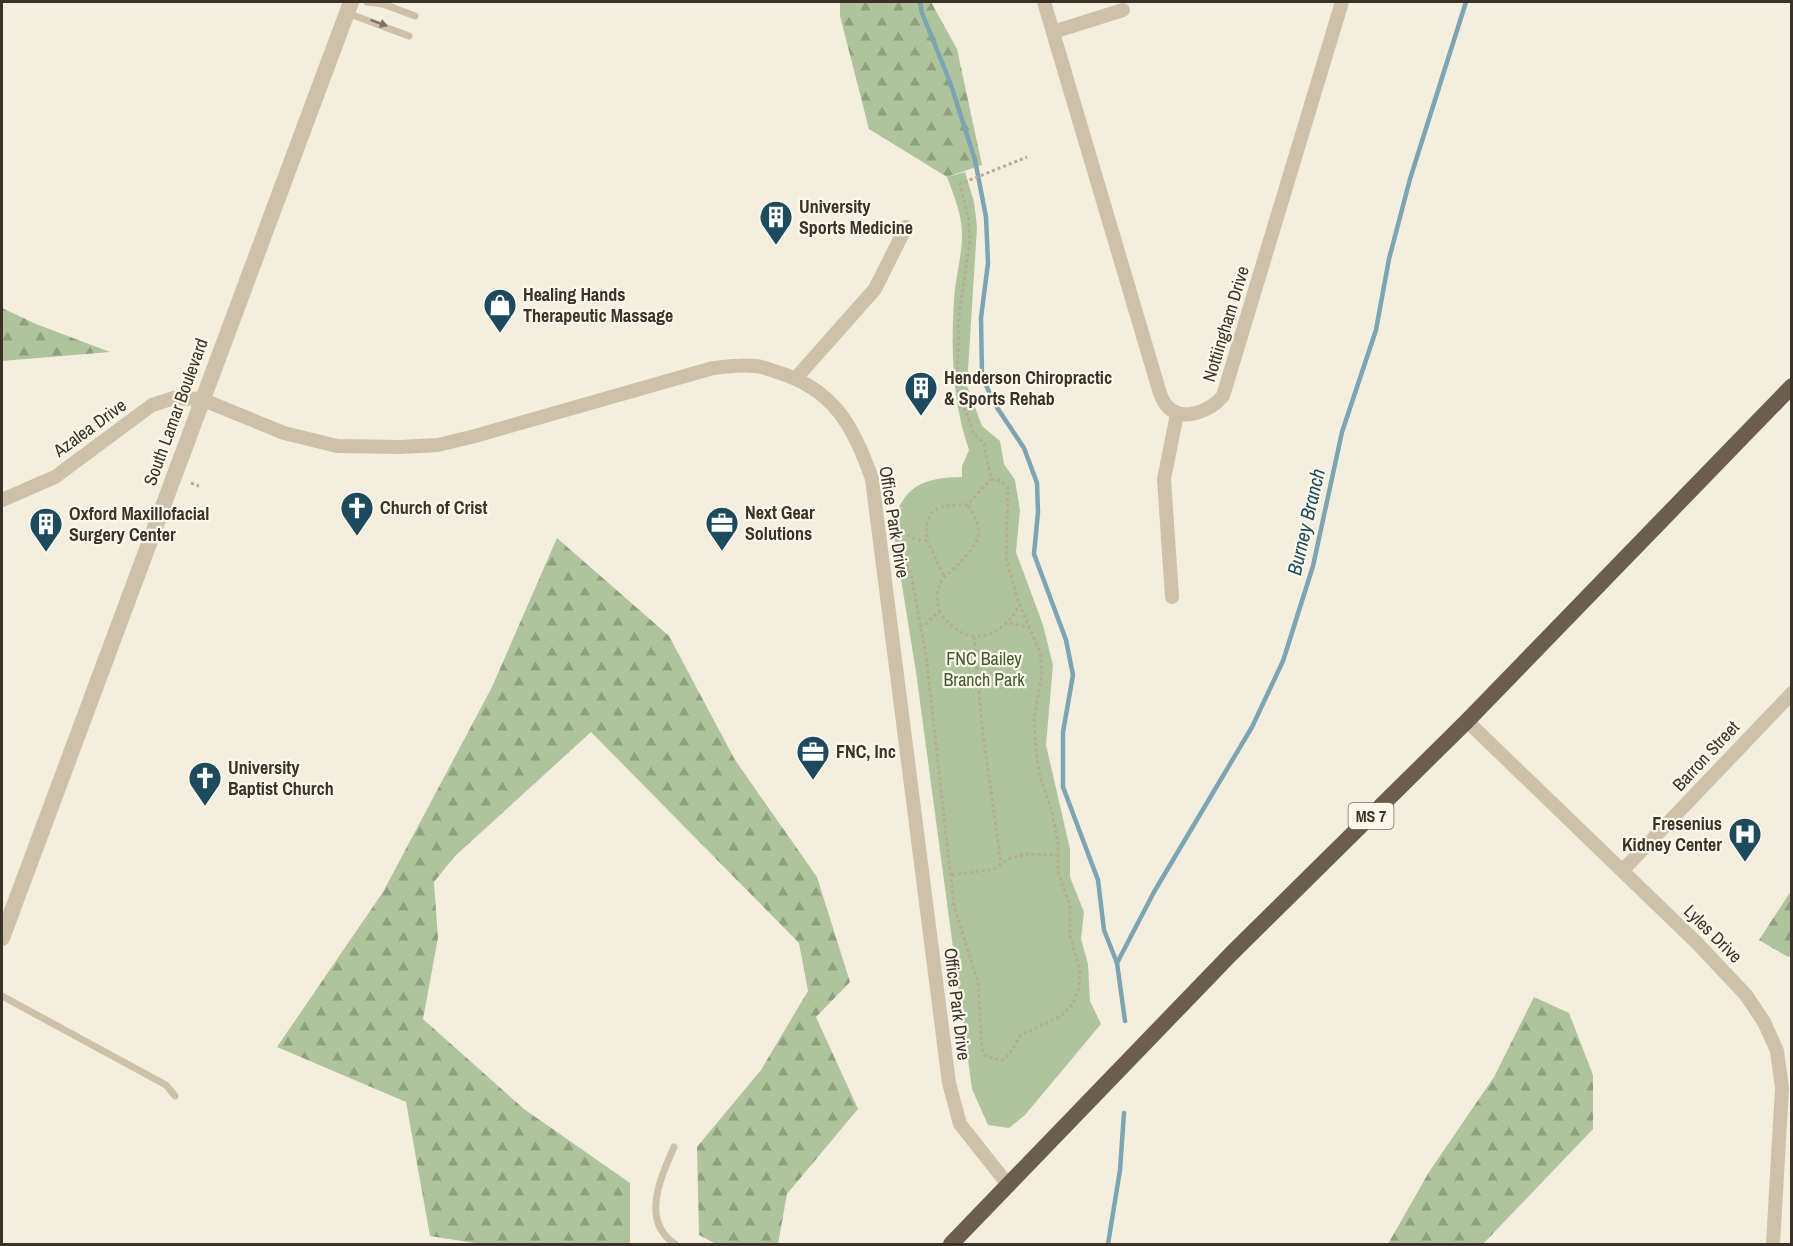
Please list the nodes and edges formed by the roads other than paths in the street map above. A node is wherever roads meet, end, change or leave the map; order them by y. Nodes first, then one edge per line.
1 (367, 2) edge
2 (1044, 2) edge
3 (1342, 2) edge
4 (382, 3) edge
5 (349, 7) edge
6 (1124, 10) dead end
7 (415, 16) dead end
8 (1053, 32) junction
9 (409, 36) dead end
10 (906, 227) dead end
11 (796, 378) junction
12 (1791, 386) edge
13 (201, 399) junction
14 (1177, 414) junction
15 (2, 500) edge
16 (1172, 597) dead end
17 (1791, 693) edge
18 (1467, 721) junction
19 (1623, 870) junction
20 (2, 938) edge
21 (2, 996) edge
22 (175, 1096) dead end
23 (674, 1146) dead end
24 (1009, 1186) junction
25 (675, 1245) edge
26 (951, 1245) edge
27 (1773, 1245) edge

1 - 4 lane
2 - 8 street
3 - 14 street, Nottiingham Drive
4 - 7 lane
5 -> 9 lane
5 - 13 street, South Lamar Boulevard
6 - 8 street
8 - 14 street
10 - 11 street
11 - 13 street, Office Park Drive
11 - 24 street, Office Park Drive
12 - 18 highway, MS 7
13 - 15 street, Azalea Drive
13 - 20 street, South Lamar Boulevard
14 - 16 street
17 - 19 street, Barron Street
18 - 19 street, Lyles Drive
18 - 24 highway, MS 7
19 - 27 street, Lyles Drive
21 - 22 lane
23 - 25 lane
24 - 26 highway, MS 7

